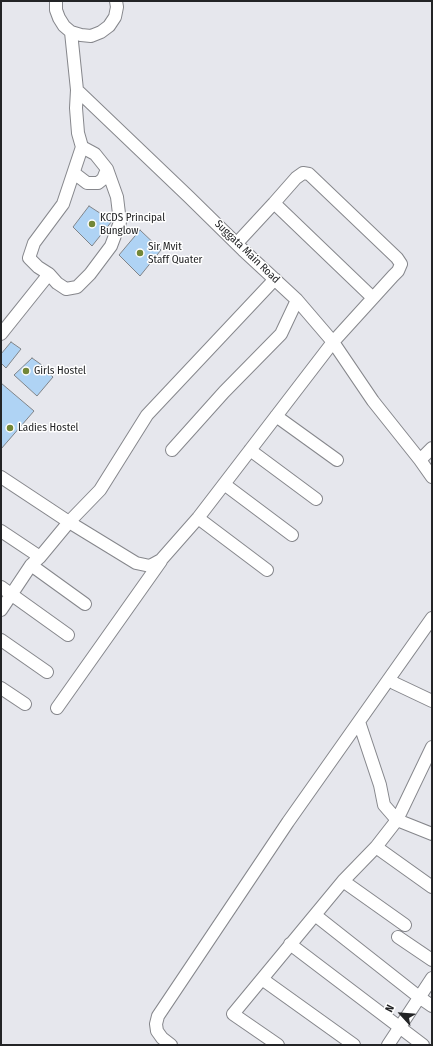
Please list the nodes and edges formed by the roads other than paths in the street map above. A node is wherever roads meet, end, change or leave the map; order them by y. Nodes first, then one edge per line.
1 (56, 1) edge
2 (116, 1) edge
3 (71, 32) junction
4 (77, 90) junction
5 (82, 146) junction
6 (107, 169) junction
7 (74, 173) junction
8 (274, 203) junction
9 (237, 243) junction
10 (49, 274) junction
11 (275, 279) junction
12 (372, 298) junction
13 (297, 300) junction
14 (1, 334) edge
15 (333, 342) junction
16 (276, 416) junction
17 (432, 448) edge
18 (172, 450) dead end
19 (250, 450) junction
20 (337, 460) dead end
21 (420, 460) junction
22 (1, 476) edge
23 (432, 477) edge
24 (224, 484) junction
25 (316, 499) dead end
26 (198, 518) junction
27 (69, 522) junction
28 (1, 531) edge
29 (292, 534) dead end
30 (162, 560) junction
31 (35, 561) junction
32 (267, 570) dead end
33 (1, 587) edge
34 (12, 595) junction
35 (85, 604) dead end
36 (1, 610) edge
37 (432, 618) edge
38 (68, 635) dead end
39 (1, 640) edge
40 (47, 672) dead end
41 (394, 683) dead end
42 (1, 688) edge
43 (432, 701) edge
44 (25, 704) dead end
45 (58, 708) dead end
46 (359, 722) junction
47 (432, 747) edge
48 (397, 820) junction
49 (432, 834) edge
50 (376, 847) junction
51 (343, 880) junction
52 (432, 887) edge
53 (315, 915) junction
54 (404, 925) dead end
55 (398, 937) dead end
56 (290, 944) junction
57 (432, 960) edge
58 (432, 978) edge
59 (262, 979) junction
60 (419, 997) junction
61 (432, 1006) edge
62 (399, 1028) junction
63 (171, 1045) edge
64 (278, 1045) edge
65 (354, 1045) edge
66 (388, 1045) edge
67 (423, 1045) edge

1 - 3 street
2 - 3 street
3 - 4 street
4 - 5 street
4 - 9 street, Suggata Main Road
5 - 6 street
5 - 7 street
6 - 7 street
6 - 10 street
7 - 10 street
8 - 9 street
8 - 12 street
8 - 12 street
9 - 11 street, Suggata Main Road
10 - 14 street
11 - 13 street, Suggata Main Road
11 - 27 street
12 - 15 street
13 - 15 street, Suggata Main Road
13 - 18 street
15 - 16 street
15 - 21 street, Suggata Main Road
16 - 19 street
16 - 20 street
17 - 21 street
19 - 24 street
19 - 25 street
21 - 23 street, Suggata Main Road
22 - 27 street
24 - 26 street
24 - 29 street
26 - 30 street
26 - 32 street
27 - 30 street
27 - 31 street
28 - 31 street
30 - 45 street
31 - 34 street
31 - 35 street
33 - 34 street
34 - 36 street
34 - 38 street
37 - 46 street
39 - 40 street
41 - 43 street
42 - 44 street
46 - 48 street
46 - 63 street
47 - 48 street
48 - 49 street
48 - 50 street
50 - 51 street
50 - 52 street
51 - 53 street
51 - 54 street
53 - 56 street
53 - 60 street
55 - 57 street
56 - 59 street
56 - 62 street
58 - 60 street
59 - 64 street
59 - 65 street
60 - 61 street
60 - 62 street
62 - 66 street
62 - 67 street

